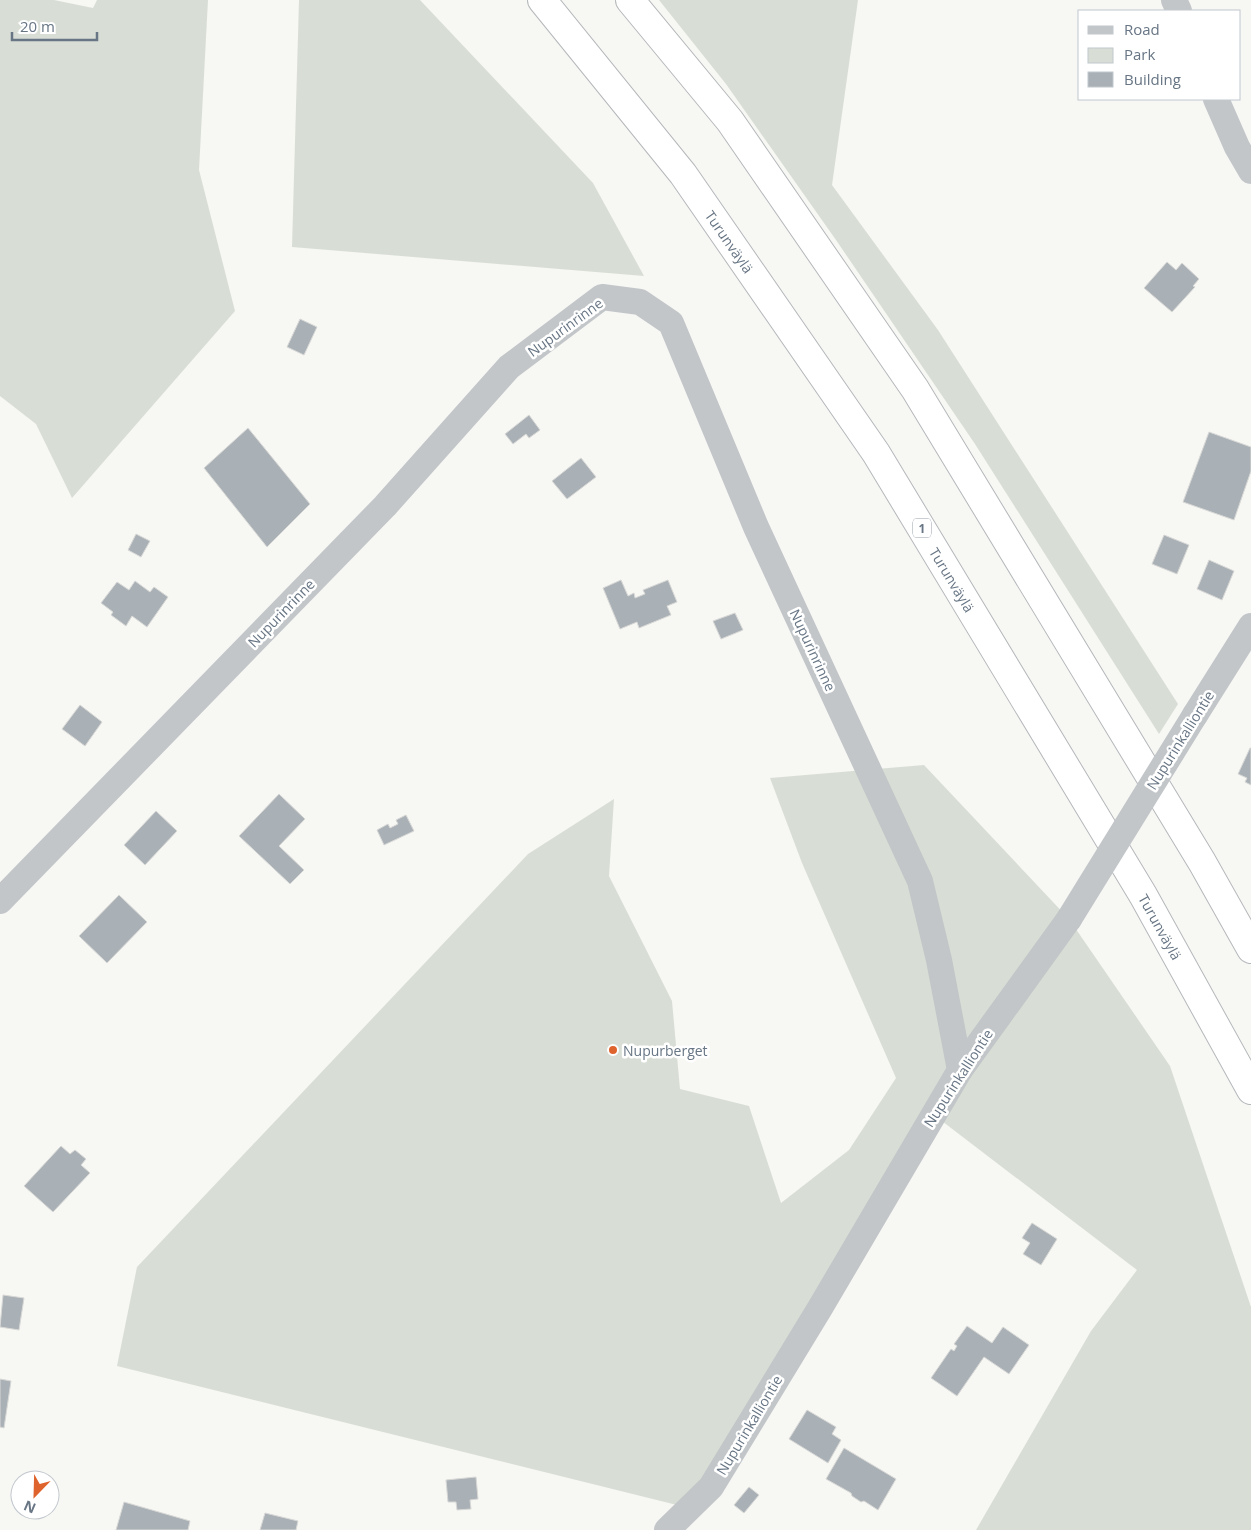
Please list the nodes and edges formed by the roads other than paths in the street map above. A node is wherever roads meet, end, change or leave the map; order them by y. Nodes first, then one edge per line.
1 (542, 0) edge
2 (630, 0) edge
3 (1216, 100) edge
4 (1251, 171) edge
5 (1251, 626) edge
6 (0, 901) edge
7 (1251, 949) edge
8 (960, 1070) junction
9 (1251, 1090) edge
10 (667, 1530) edge

1 - 9 highway, Turunväylä / 1
2 - 7 highway
3 - 4 street
5 - 8 street, Nupurinkalliontie, bridge
6 - 8 street, Nupurinrinne
8 - 10 street, Nupurinkalliontie

